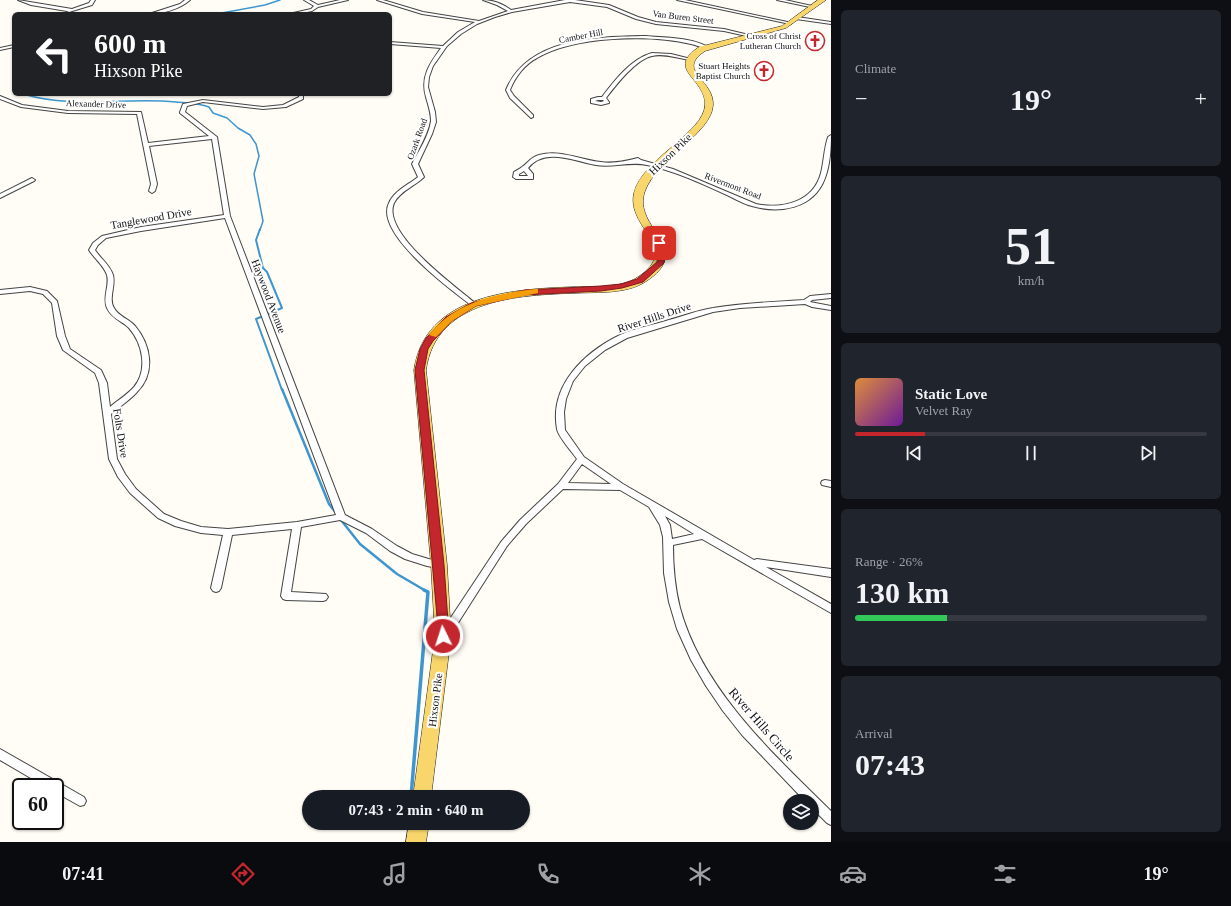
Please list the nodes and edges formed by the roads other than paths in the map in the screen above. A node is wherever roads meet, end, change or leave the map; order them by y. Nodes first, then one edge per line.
1 (20, 0) edge
2 (93, 0) edge
3 (188, 0) edge
4 (306, 0) edge
5 (346, 0) edge
6 (379, 0) edge
7 (485, 0) edge
8 (567, 0) edge
9 (679, 0) edge
10 (779, 0) edge
11 (823, 0) edge
12 (317, 6) junction
13 (810, 6) junction
14 (72, 10) junction
15 (509, 10) junction
16 (66, 12) edge
17 (158, 12) edge
18 (302, 12) edge
19 (794, 20) junction
20 (480, 22) junction
21 (831, 23) edge
22 (751, 36) junction
23 (392, 43) edge
24 (12, 46) edge
25 (442, 47) junction
26 (708, 48) junction
27 (0, 49) edge
28 (689, 59) junction
29 (301, 96) edge
30 (0, 97) edge
31 (603, 99) dead end
32 (531, 116) dead end
33 (214, 137) junction
34 (831, 137) edge
35 (145, 145) junction
36 (829, 148) edge
37 (658, 164) junction
38 (525, 168) dead end
39 (32, 180) dead end
40 (152, 191) dead end
41 (0, 196) edge
42 (227, 216) junction
43 (0, 292) edge
44 (831, 296) edge
45 (806, 302) junction
46 (473, 304) junction
47 (831, 308) edge
48 (107, 413) junction
49 (581, 459) junction
50 (561, 486) junction
51 (622, 487) junction
52 (652, 505) junction
53 (341, 517) junction
54 (297, 525) junction
55 (228, 532) junction
56 (703, 534) junction
57 (668, 543) junction
58 (752, 562) junction
59 (439, 565) junction
60 (831, 573) edge
61 (216, 588) dead end
62 (323, 597) dead end
63 (831, 608) edge
64 (443, 636) junction
65 (0, 754) edge
66 (423, 790) edge
67 (80, 801) dead end
68 (831, 819) edge
69 (418, 830) edge
70 (416, 842) edge

1 - 14 street
2 - 14 street
3 - 17 street
4 - 12 street
5 - 12 street
6 - 20 street
7 - 15 street
8 - 15 street, Ozark Road
8 - 22 street, Van Buren Street
9 - 19 street
10 - 13 street
11 - 13 main road
12 - 18 street
13 - 19 main road
14 - 16 street
15 - 20 street, Ozark Road
19 - 21 street
19 - 22 main road
20 - 25 street, Ozark Road
22 - 26 main road
23 - 25 street
24 - 27 street
25 - 46 street, Ozark Road
26 - 28 main road
26 - 32 street, Camber Hill
28 - 31 street
28 - 37 main road, Hixson Pike
29 - 33 street
30 - 35 street, Alexander Drive
33 - 35 street
33 - 42 street, Haywood Avenue
34 - 36 street, Rivermont Road
35 - 40 street
36 - 37 street, Rivermont Road
37 - 38 street, Rivermont Road
37 - 46 main road, Hixson Pike
39 - 41 street
42 - 48 street, Tanglewood Drive
42 - 53 street, Haywood Avenue
43 - 48 street, Folts Drive
44 - 45 street
45 - 47 street, River Hills Drive
45 - 49 street, River Hills Drive
46 - 59 main road, Hixson Pike
48 - 55 street, Folts Drive
49 - 50 street
49 - 51 street, River Hills Circle
50 - 51 street
50 - 64 street
51 - 52 street, River Hills Circle
52 - 56 street, River Hills Circle
52 - 57 street, River Hills Circle
53 - 54 street, Folts Drive
53 - 59 street
54 - 55 street, Folts Drive
54 - 62 street
55 - 61 street
56 - 57 street
56 - 58 street, River Hills Circle
57 - 68 street, River Hills Circle
58 - 60 street
58 - 63 street, River Hills Circle
59 - 64 main road, Hixson Pike
64 - 66 main road, Hixson Pike
65 - 67 street
69 - 70 main road

